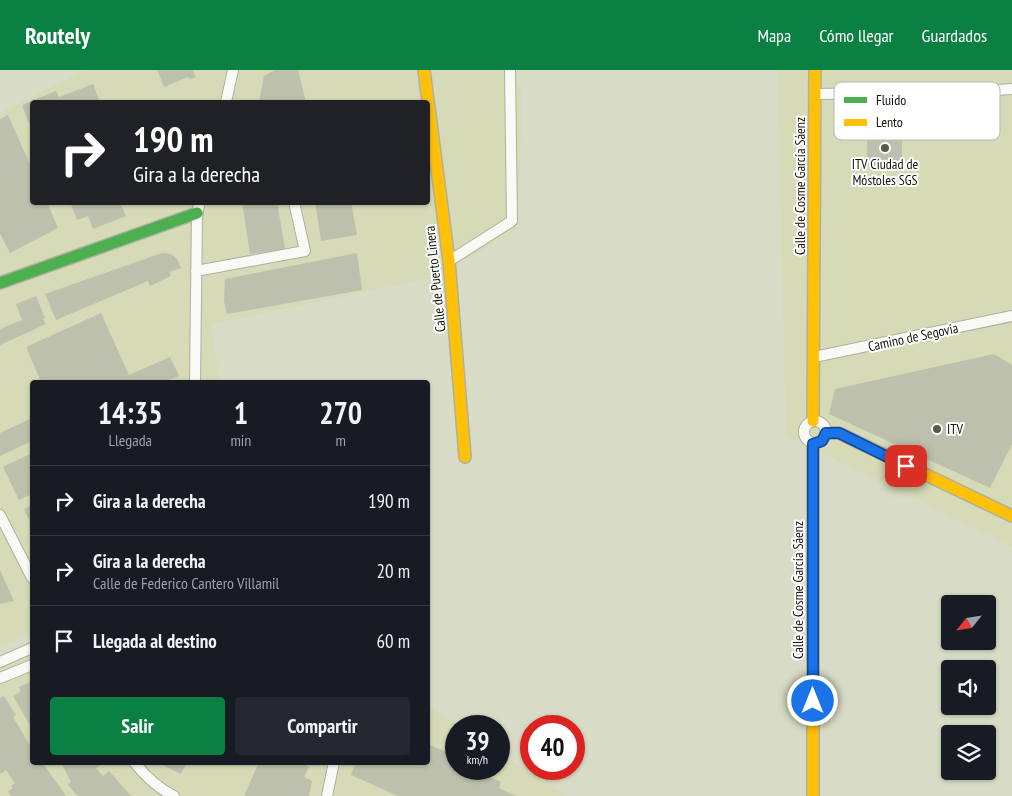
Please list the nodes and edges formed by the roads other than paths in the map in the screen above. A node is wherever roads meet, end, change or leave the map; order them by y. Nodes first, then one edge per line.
1 (233, 70) edge
2 (424, 70) edge
3 (510, 70) edge
4 (815, 70) edge
5 (815, 94) junction
6 (834, 94) edge
7 (226, 100) edge
8 (428, 100) edge
9 (430, 116) edge
10 (295, 205) edge
11 (199, 208) edge
12 (449, 260) junction
13 (196, 271) junction
14 (0, 283) edge
15 (1012, 316) edge
16 (814, 358) junction
17 (195, 380) edge
18 (813, 421) junction
19 (826, 433) junction
20 (813, 444) junction
21 (465, 457) dead end
22 (0, 515) edge
23 (1012, 516) edge
24 (30, 574) edge
25 (30, 649) edge
26 (0, 662) edge
27 (30, 666) edge
28 (0, 678) edge
29 (136, 765) edge
30 (333, 765) edge
31 (174, 796) edge
32 (328, 796) edge
33 (813, 796) edge

1 - 7 street
2 - 8 street, Calle de Puerto Linera
3 - 12 street
4 - 5 street, Calle de Cosme García Sáenz
5 - 6 street
5 - 16 street, Calle de Cosme García Sáenz
9 - 12 street, Calle de Puerto Linera
10 - 13 street
11 - 13 street
11 - 14 street
12 - 21 street, Calle de Puerto Linera
13 - 17 street
15 - 16 street, Camino de Segovia
16 - 18 street, Calle de Cosme García Sáenz
18 - 19 street
18 - 20 street
19 - 20 street
19 - 23 street
20 - 33 street, Calle de Cosme García Sáenz
22 - 24 street
25 - 26 street
27 - 28 street
29 - 31 street
30 - 32 street

